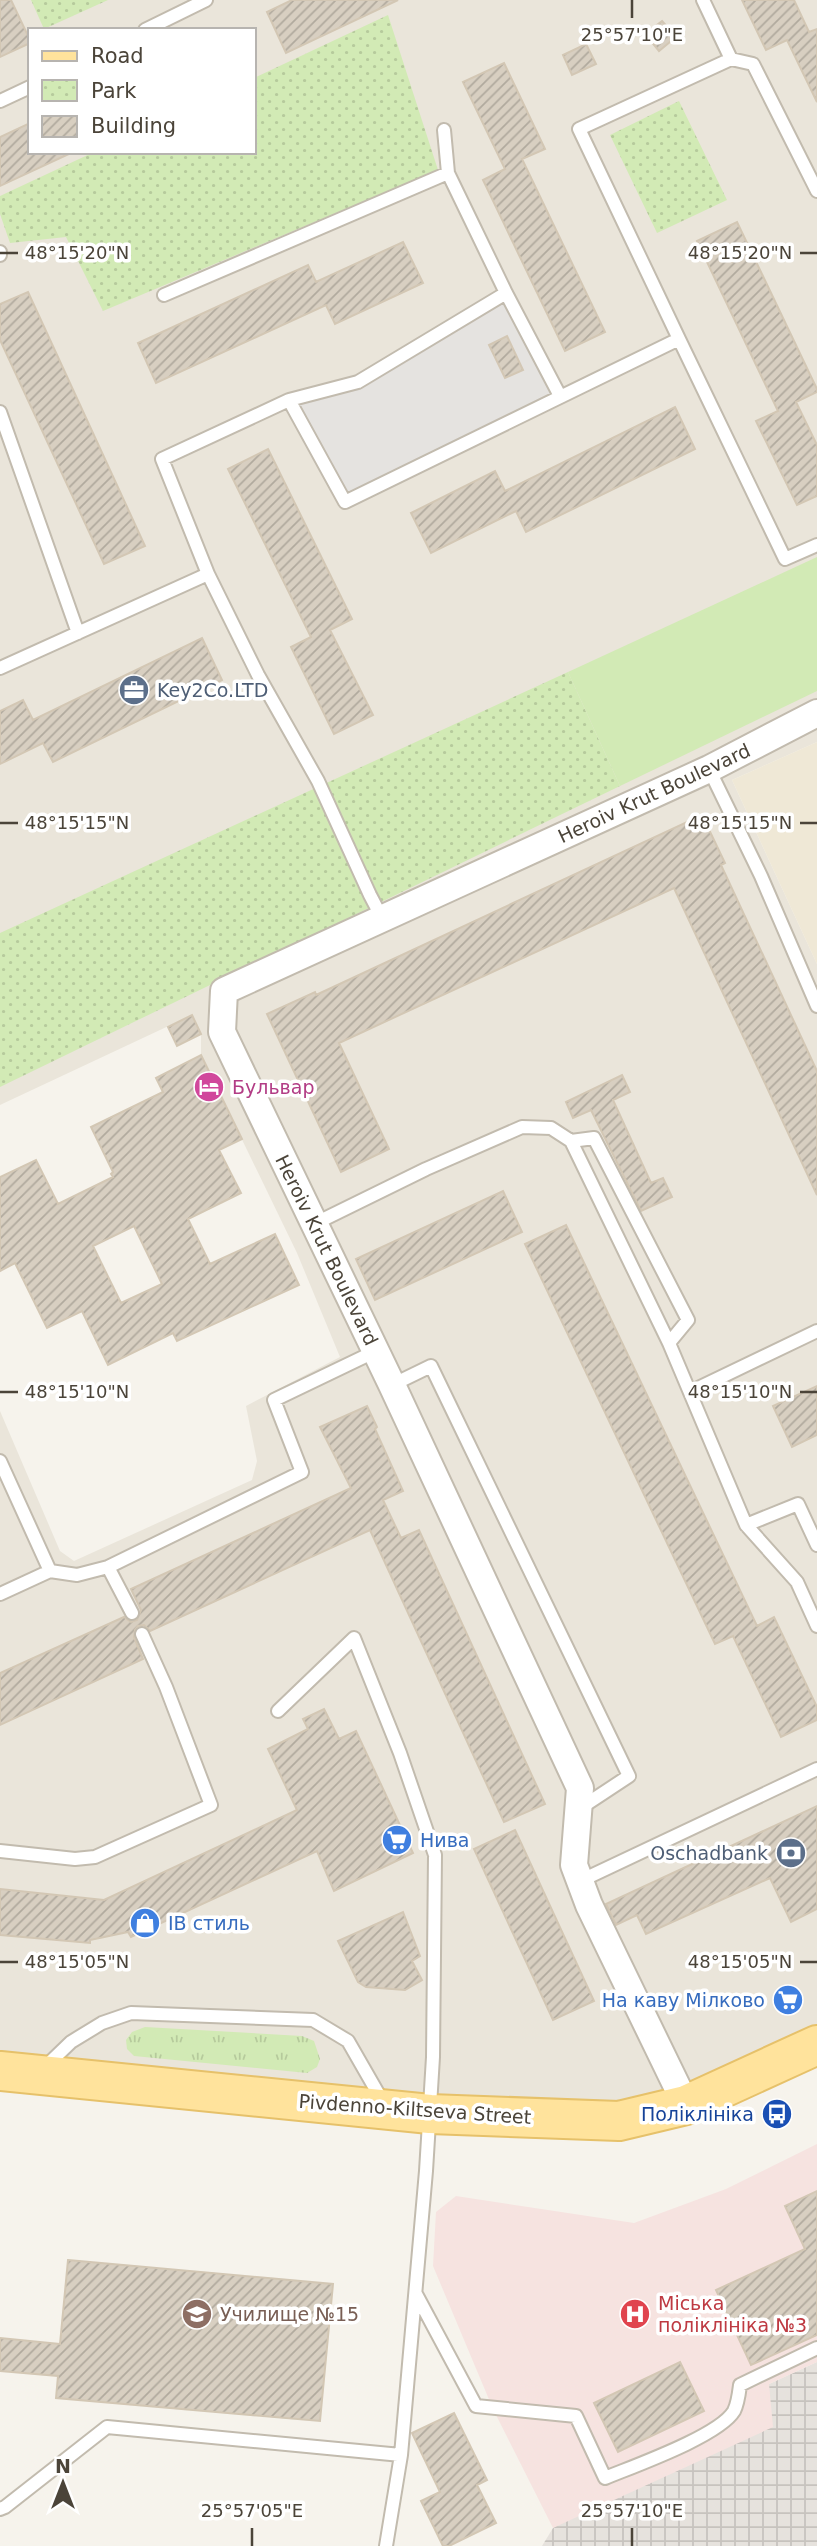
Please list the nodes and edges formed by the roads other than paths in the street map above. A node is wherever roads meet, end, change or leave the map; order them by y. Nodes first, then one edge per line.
1 (206, 0) edge
2 (703, 0) edge
3 (149, 28) edge
4 (731, 59) junction
5 (28, 88) edge
6 (0, 101) edge
7 (444, 130) dead end
8 (448, 173) junction
9 (817, 191) edge
10 (506, 293) junction
11 (164, 295) dead end
12 (679, 339) junction
13 (560, 396) junction
14 (289, 400) junction
15 (0, 412) edge
16 (817, 545) edge
17 (208, 574) junction
18 (78, 633) junction
19 (0, 668) edge
20 (817, 713) edge
21 (709, 769) junction
22 (382, 918) junction
23 (817, 1006) edge
24 (571, 1141) junction
25 (314, 1224) junction
26 (817, 1331) edge
27 (669, 1343) junction
28 (376, 1351) junction
29 (392, 1385) junction
30 (690, 1392) junction
31 (0, 1461) edge
32 (746, 1525) junction
33 (817, 1545) edge
34 (108, 1567) junction
35 (50, 1571) junction
36 (0, 1594) edge
37 (132, 1613) dead end
38 (817, 1626) edge
39 (142, 1634) dead end
40 (278, 1711) dead end
41 (817, 1769) edge
42 (579, 1810) junction
43 (0, 1852) edge
44 (580, 1881) junction
45 (817, 2045) edge
46 (18, 2073) edge
47 (686, 2105) junction
48 (386, 2109) junction
49 (429, 2114) junction
50 (416, 2294) junction
51 (817, 2348) edge
52 (401, 2455) junction
53 (0, 2509) edge
54 (386, 2546) edge

1 - 3 lane
2 - 4 lane
4 - 9 lane
4 - 12 lane
5 - 6 lane
7 - 8 lane
8 - 10 lane
8 - 11 lane
10 - 13 lane
10 - 14 lane
12 - 13 lane
12 - 16 lane
13 - 14 lane
14 - 17 lane
15 - 18 lane
17 - 18 lane
17 - 22 lane
18 - 19 lane
20 - 21 street, Heroiv Krut Boulevard
21 - 22 street, Heroiv Krut Boulevard
21 - 23 lane
22 - 25 street, Heroiv Krut Boulevard
24 - 25 lane
24 - 27 lane
24 - 27 lane
25 - 28 street, Heroiv Krut Boulevard
26 - 30 lane
27 - 30 lane
28 - 29 street, Heroiv Krut Boulevard
28 - 34 lane
29 - 42 street, Heroiv Krut Boulevard
29 - 42 lane
30 - 32 lane
31 - 35 lane
32 - 33 lane
32 - 38 lane
34 - 35 lane
34 - 37 lane
35 - 36 lane
39 - 43 lane
40 - 49 lane
41 - 44 lane
42 - 44 street, Heroiv Krut Boulevard
44 - 47 street, Heroiv Krut Boulevard
45 - 47 main road, Pivdenno-Kiltseva Street
46 - 48 main road, Pivdenno-Kiltseva Street
46 - 48 lane
47 - 49 main road, Pivdenno-Kiltseva Street
48 - 49 main road, Pivdenno-Kiltseva Street
49 - 50 lane
50 - 51 lane
50 - 52 lane
52 - 53 lane
52 - 54 lane

